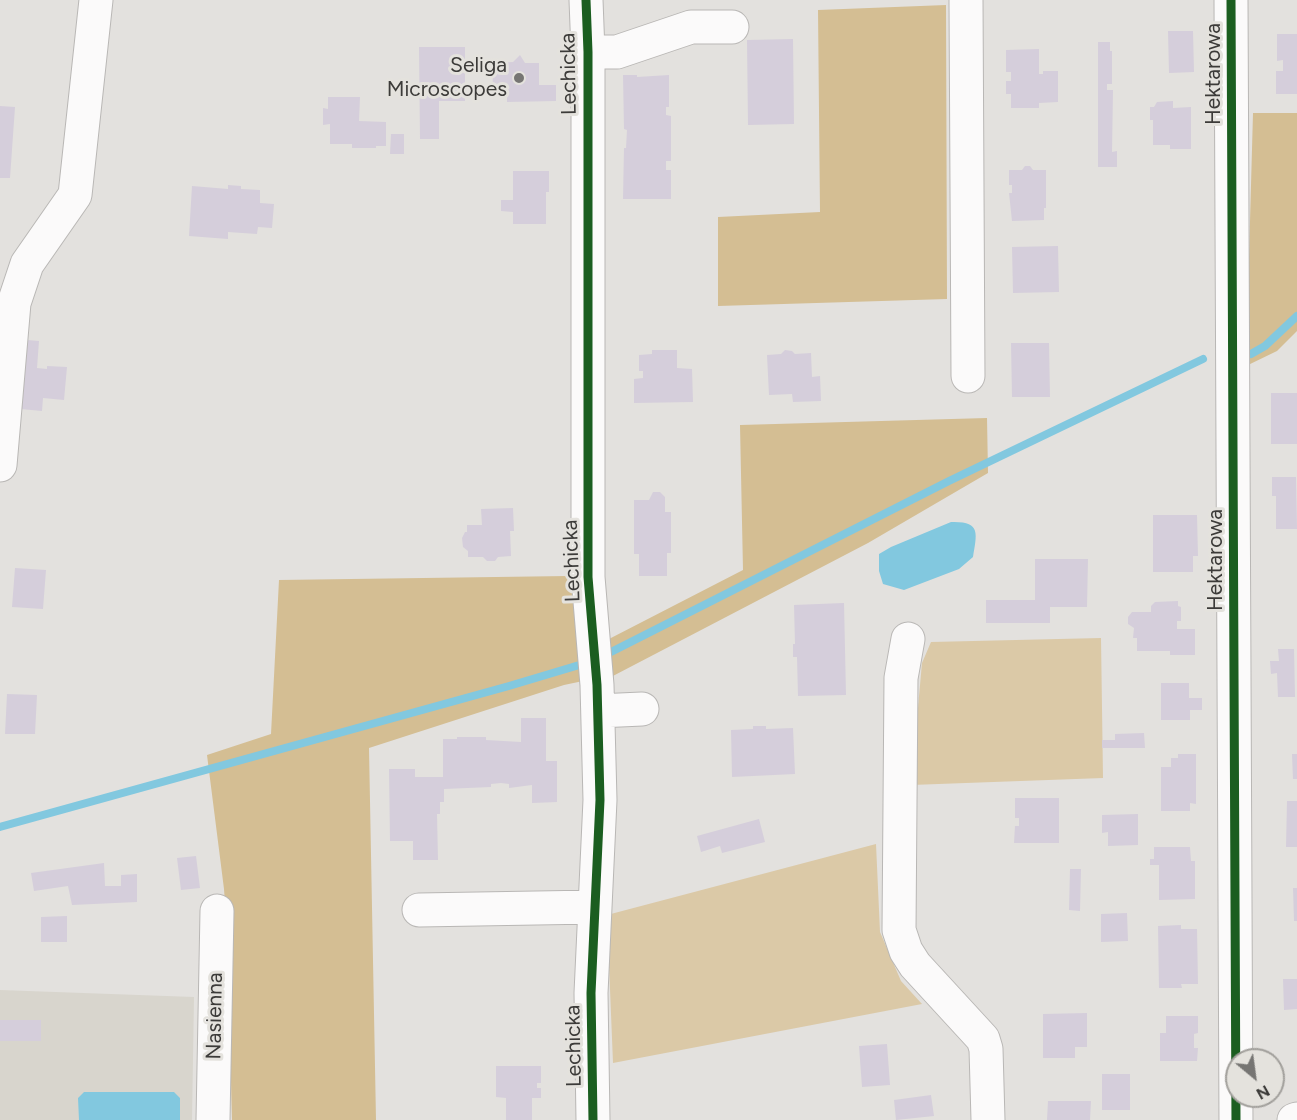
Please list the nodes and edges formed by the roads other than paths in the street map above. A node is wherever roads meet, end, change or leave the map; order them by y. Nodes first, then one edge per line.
1 (96, 0) edge
2 (586, 0) edge
3 (966, 0) edge
4 (1232, 0) edge
5 (732, 27) dead end
6 (588, 52) junction
7 (968, 376) dead end
8 (0, 465) edge
9 (908, 639) dead end
10 (642, 709) dead end
11 (598, 711) junction
12 (595, 907) junction
13 (419, 910) dead end
14 (217, 911) dead end
15 (213, 1120) edge
16 (593, 1120) edge
17 (988, 1120) edge
18 (1236, 1120) edge

1 - 8 street
2 - 6 street, Lechicka
3 - 7 street
4 - 18 street, Hektarowa
5 - 6 street
6 - 11 street, Lechicka
9 - 17 street
10 - 11 street
11 - 12 street, Lechicka
12 - 13 street
12 - 16 street, Lechicka
14 - 15 street, Nasienna

